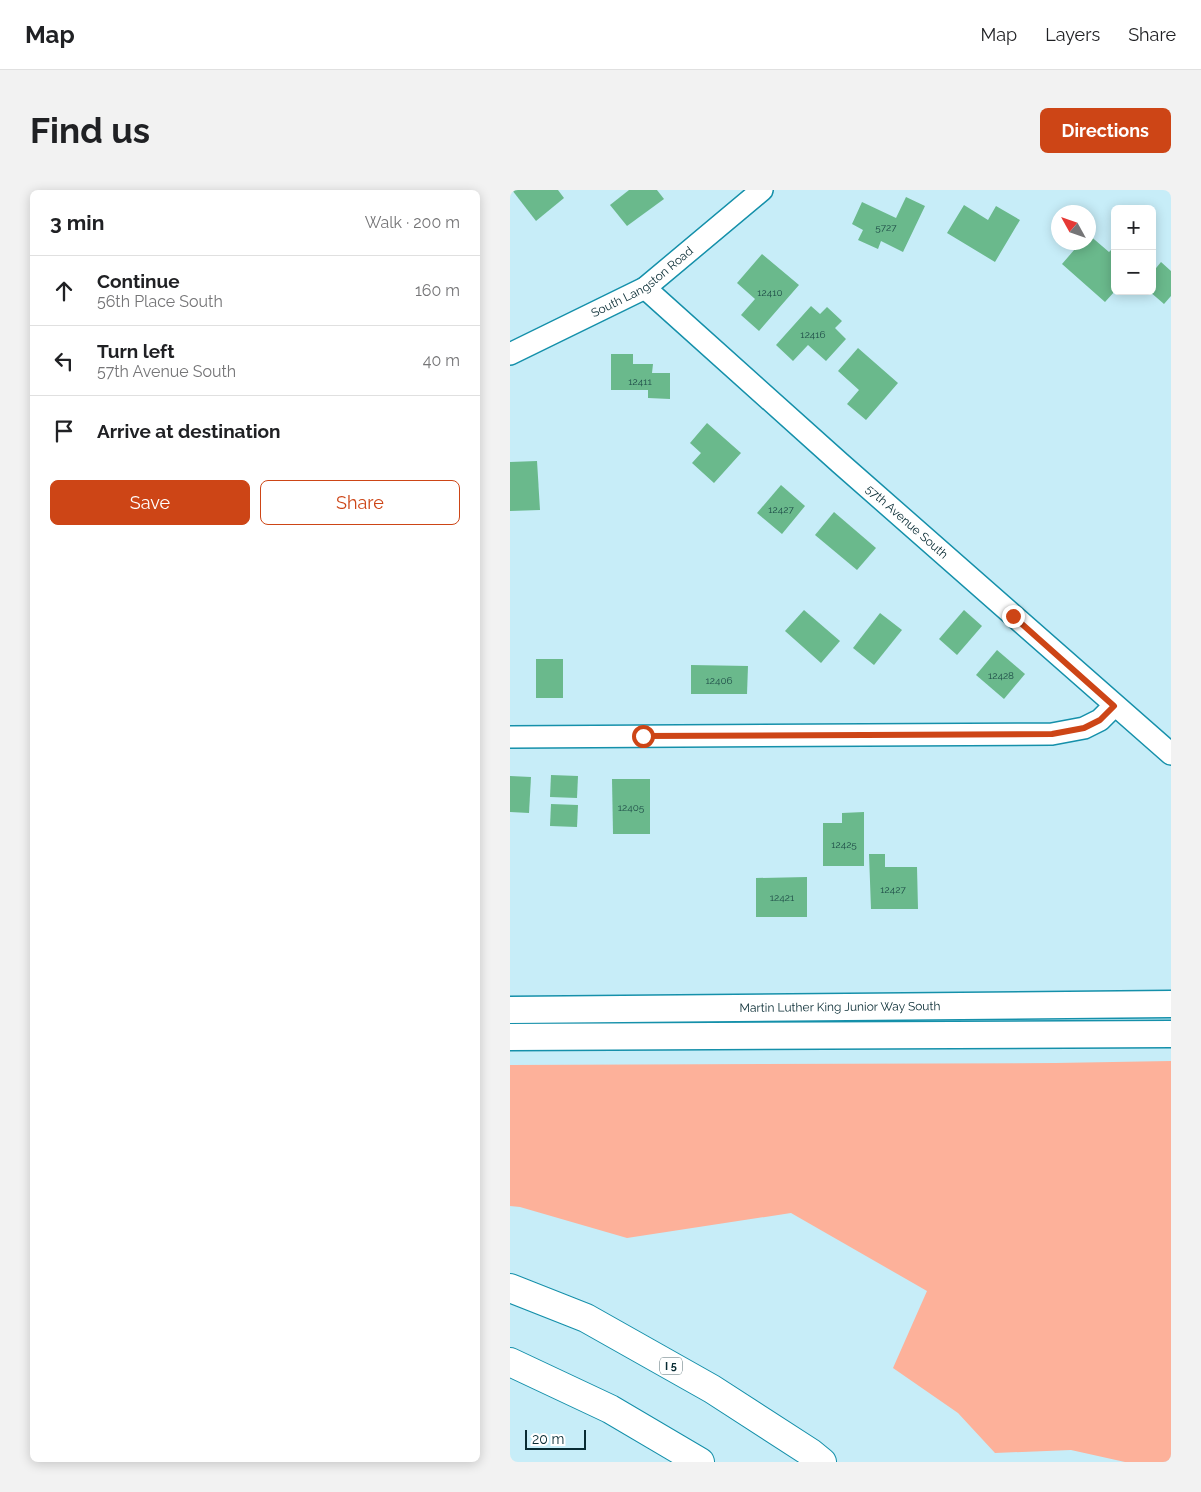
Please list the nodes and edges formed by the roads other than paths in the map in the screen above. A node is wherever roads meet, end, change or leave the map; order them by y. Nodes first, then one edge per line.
1 (762, 190) edge
2 (645, 288) junction
3 (510, 354) edge
4 (1114, 706) junction
5 (510, 737) edge
6 (1171, 754) edge
7 (1171, 1004) edge
8 (510, 1010) edge
9 (1171, 1034) edge
10 (510, 1037) edge
11 (510, 1288) edge
12 (510, 1362) edge
13 (700, 1462) edge
14 (822, 1462) edge

1 - 2 street, South Langston Road
2 - 3 street, South Langston Road
2 - 4 street, 57th Avenue South
4 - 5 street
4 - 6 street, 57th Avenue South
7 - 8 main road, Martin Luther King Junior Way South
9 - 10 main road
11 - 14 highway, I 5
12 - 13 highway

